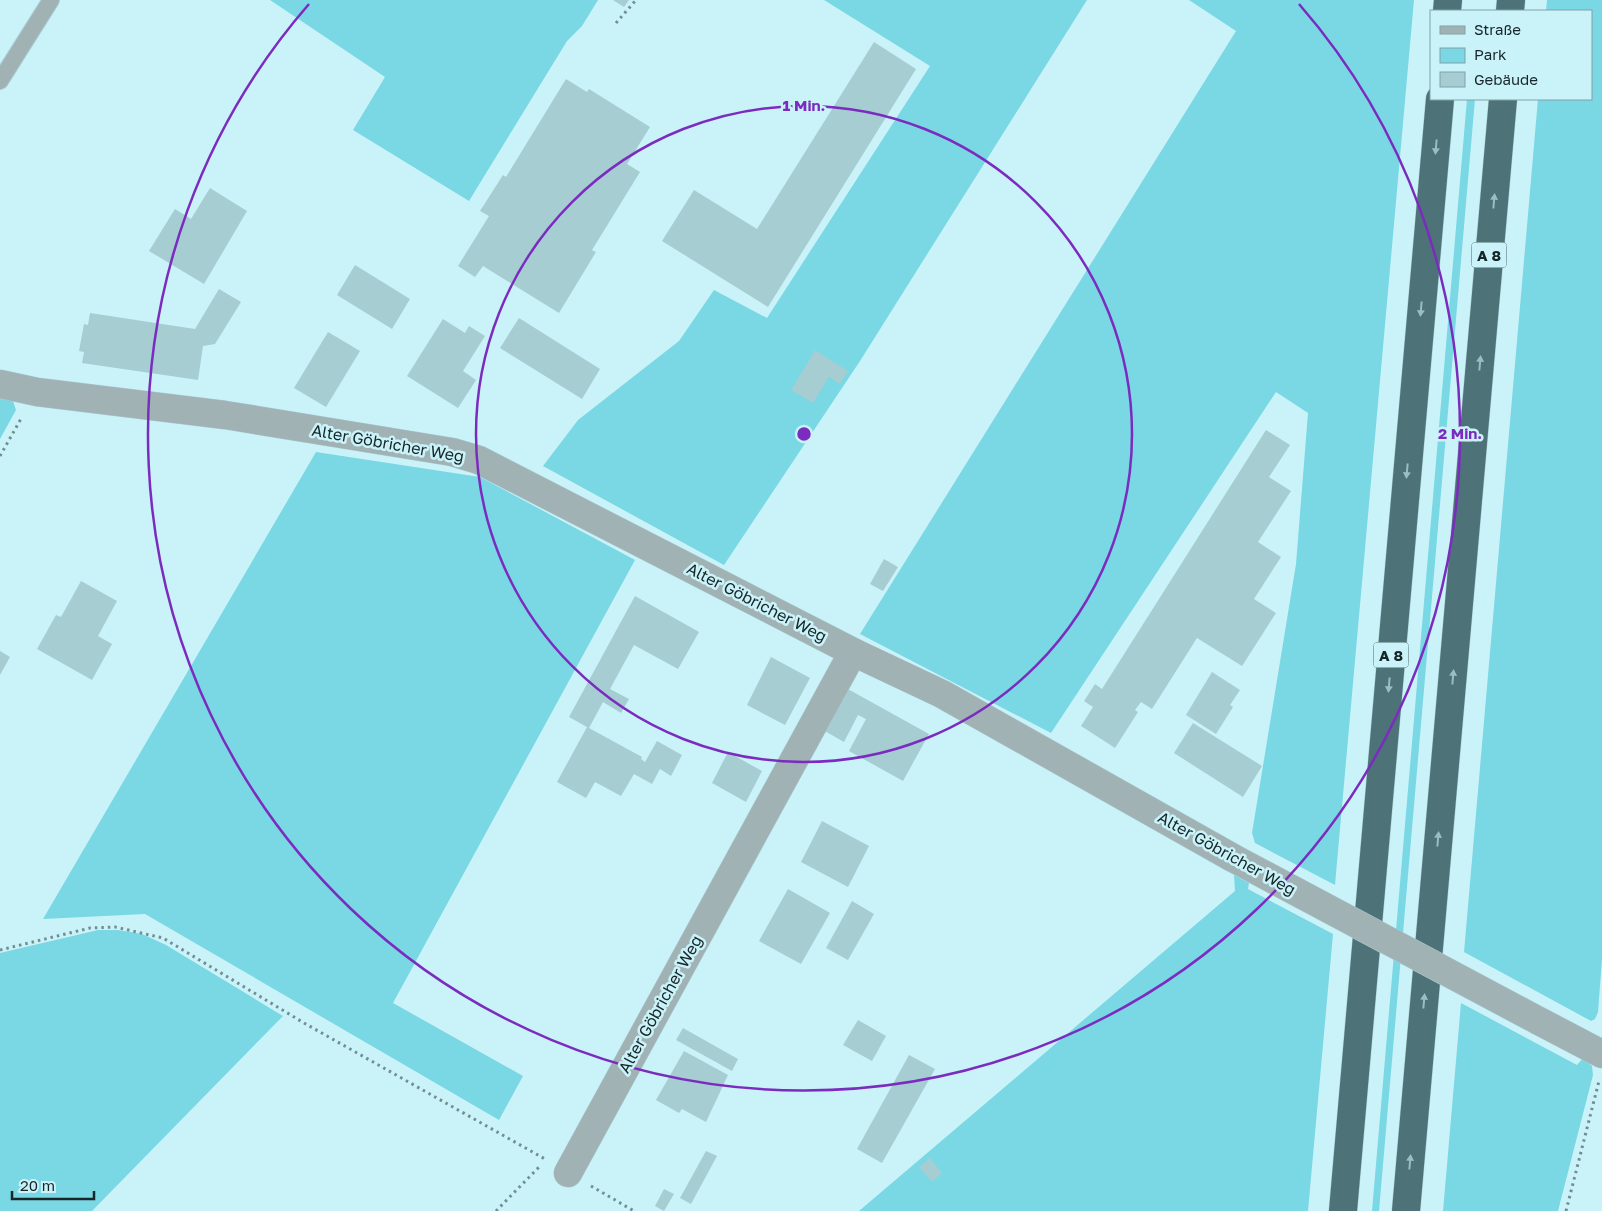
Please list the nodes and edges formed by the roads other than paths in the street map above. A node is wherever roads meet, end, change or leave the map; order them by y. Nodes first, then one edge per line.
1 (51, 0) edge
2 (0, 81) edge
3 (1440, 100) edge
4 (1502, 100) edge
5 (0, 384) edge
6 (853, 652) junction
7 (1601, 1053) edge
8 (557, 1166) road end
9 (1343, 1211) edge
10 (1406, 1211) edge

1 - 2 lane
3 -> 9 highway, A 8
10 -> 4 highway, A 8
5 - 6 street, Alter Göbricher Weg
6 - 7 street, Alter Göbricher Weg, bridge
6 - 8 street, Alter Göbricher Weg

